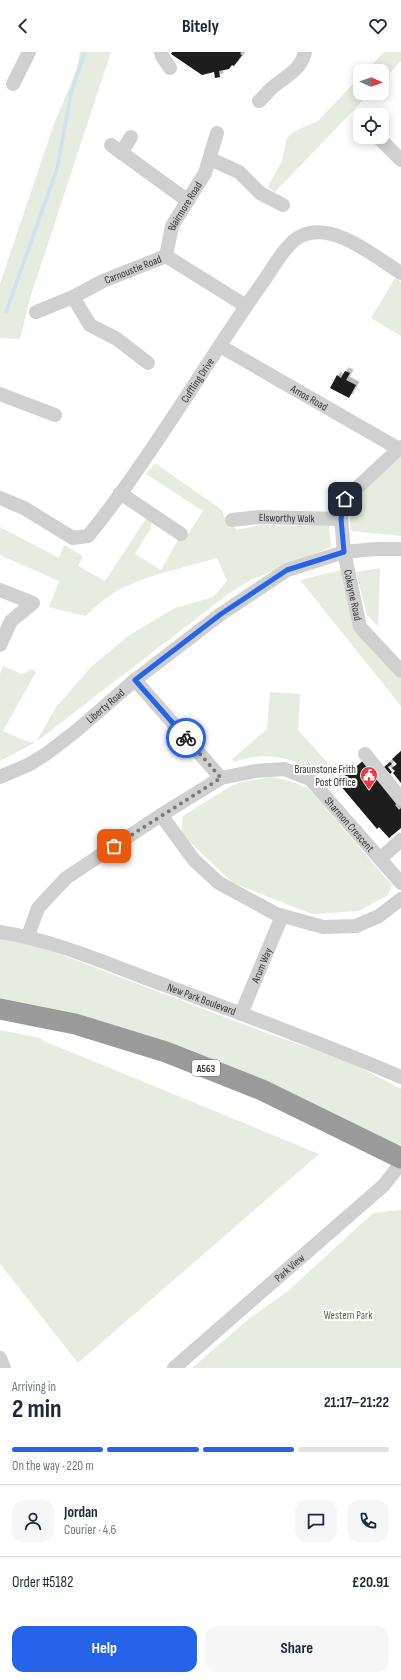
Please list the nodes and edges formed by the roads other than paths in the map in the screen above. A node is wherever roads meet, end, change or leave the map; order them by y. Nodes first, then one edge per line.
1 (29, 52) edge
2 (161, 52) edge
3 (304, 52) edge
4 (170, 68) dead end
5 (13, 84) dead end
6 (259, 101) dead end
7 (217, 133) dead end
8 (131, 137) dead end
9 (385, 144) edge
10 (210, 159) junction
11 (401, 160) edge
12 (188, 201) junction
13 (283, 206) dead end
14 (166, 256) junction
15 (401, 273) edge
16 (73, 297) junction
17 (246, 306) junction
18 (36, 312) dead end
19 (220, 346) junction
20 (148, 363) dead end
21 (0, 394) edge
22 (55, 415) dead end
23 (400, 448) edge
24 (120, 493) junction
25 (0, 498) edge
26 (341, 519) junction
27 (232, 520) dead end
28 (181, 534) dead end
29 (401, 549) edge
30 (344, 552) junction
31 (0, 590) edge
32 (0, 645) edge
33 (401, 671) edge
34 (135, 680) junction
35 (365, 754) dead end
36 (0, 777) edge
37 (221, 778) junction
38 (401, 799) edge
39 (161, 815) junction
40 (401, 840) edge
41 (380, 859) junction
42 (401, 883) edge
43 (401, 899) edge
44 (282, 916) junction
45 (0, 932) edge
46 (28, 936) junction
47 (0, 1009) edge
48 (241, 1014) junction
49 (401, 1077) edge
50 (401, 1158) edge
51 (401, 1163) edge
52 (0, 1358) edge
53 (4, 1368) edge
54 (174, 1368) edge

1 - 5 street
2 - 4 street
3 - 6 street
7 - 10 street, Blairmore Road
8 - 12 street
9 - 11 street
10 - 12 street, Blairmore Road
10 - 13 street
12 - 14 street, Blairmore Road
14 - 16 street, Carnoustie Road
14 - 17 street, Carnoustie Road
15 - 17 street, Cuffling Drive
16 - 18 street, Carnoustie Road
16 - 20 street
17 - 19 street, Cuffling Drive
19 - 23 street, Amos Road
19 - 24 street, Cuffling Drive
21 - 22 street
23 - 26 street, Cokayne Road
24 - 25 street, Cuffling Drive
24 - 28 street
26 - 27 street, Elsworthy Walk
26 - 30 street, Cokayne Road
29 - 30 street, Liberty Road
30 - 33 street, Cokayne Road
30 - 34 street, Liberty Road
31 - 32 street
34 - 36 street, Liberty Road
34 - 37 street
35 - 38 street
37 - 39 street, Sharmon Crescent
37 - 41 street, Sharmon Crescent
39 - 44 street
39 - 46 street, Sharmon Crescent
40 - 41 street
41 - 42 street, Sharmon Crescent
43 - 44 street
44 - 48 street, Arum Way
45 - 46 street, New Park Boulevard
46 - 48 street, New Park Boulevard
47 - 50 highway, A563
48 - 49 street, New Park Boulevard
51 - 54 street, Park View
52 - 53 street

